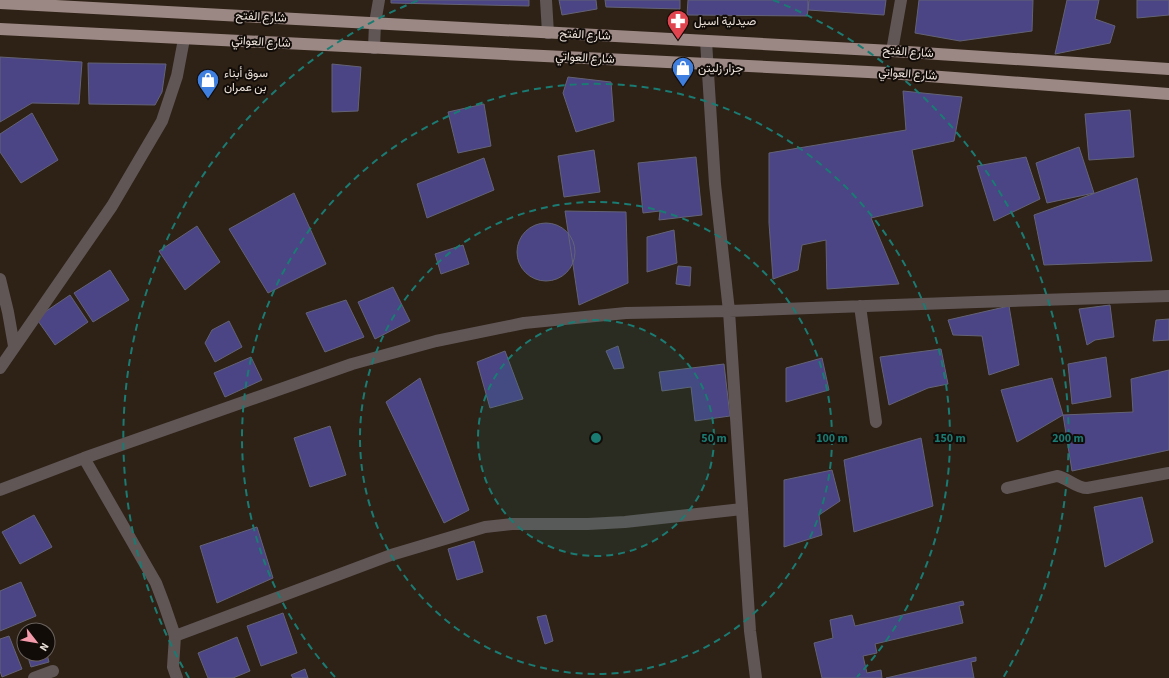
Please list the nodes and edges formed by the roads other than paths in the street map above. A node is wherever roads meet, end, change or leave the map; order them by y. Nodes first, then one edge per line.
1 (380, 0) edge
2 (546, 0) edge
3 (901, 0) edge
4 (0, 3) edge
5 (375, 23) junction
6 (0, 29) edge
7 (548, 33) junction
8 (184, 39) junction
9 (706, 42) junction
10 (374, 48) junction
11 (892, 51) junction
12 (707, 64) junction
13 (1169, 69) edge
14 (1169, 94) edge
15 (0, 279) edge
16 (1169, 296) edge
17 (860, 306) junction
18 (730, 311) junction
19 (14, 346) junction
20 (0, 368) edge
21 (876, 422) dead end
22 (84, 458) junction
23 (1169, 473) edge
24 (1007, 488) dead end
25 (0, 490) edge
26 (742, 509) junction
27 (175, 636) junction
28 (53, 671) dead end
29 (34, 678) edge
30 (176, 678) edge
31 (756, 678) edge

1 - 5 street
2 - 7 street
3 - 11 street
4 - 5 main road, شارع الفتح
5 - 7 main road, شارع الفتح
5 - 10 street
6 - 8 main road, شارع العواتي
7 - 9 main road, شارع الفتح
8 - 10 main road, شارع العواتي
8 - 19 street
9 - 11 main road, شارع الفتح
9 - 12 street
10 - 12 main road, شارع العواتي
11 - 13 main road, شارع الفتح
12 - 14 main road, شارع العواتي
12 - 18 street
15 - 19 street
16 - 17 street
17 - 18 street
17 - 21 street
18 - 22 street
18 - 26 street
19 - 20 street
22 - 25 street
22 - 27 street
23 - 24 street
26 - 27 street
26 - 31 street
27 - 30 street
28 - 29 street

